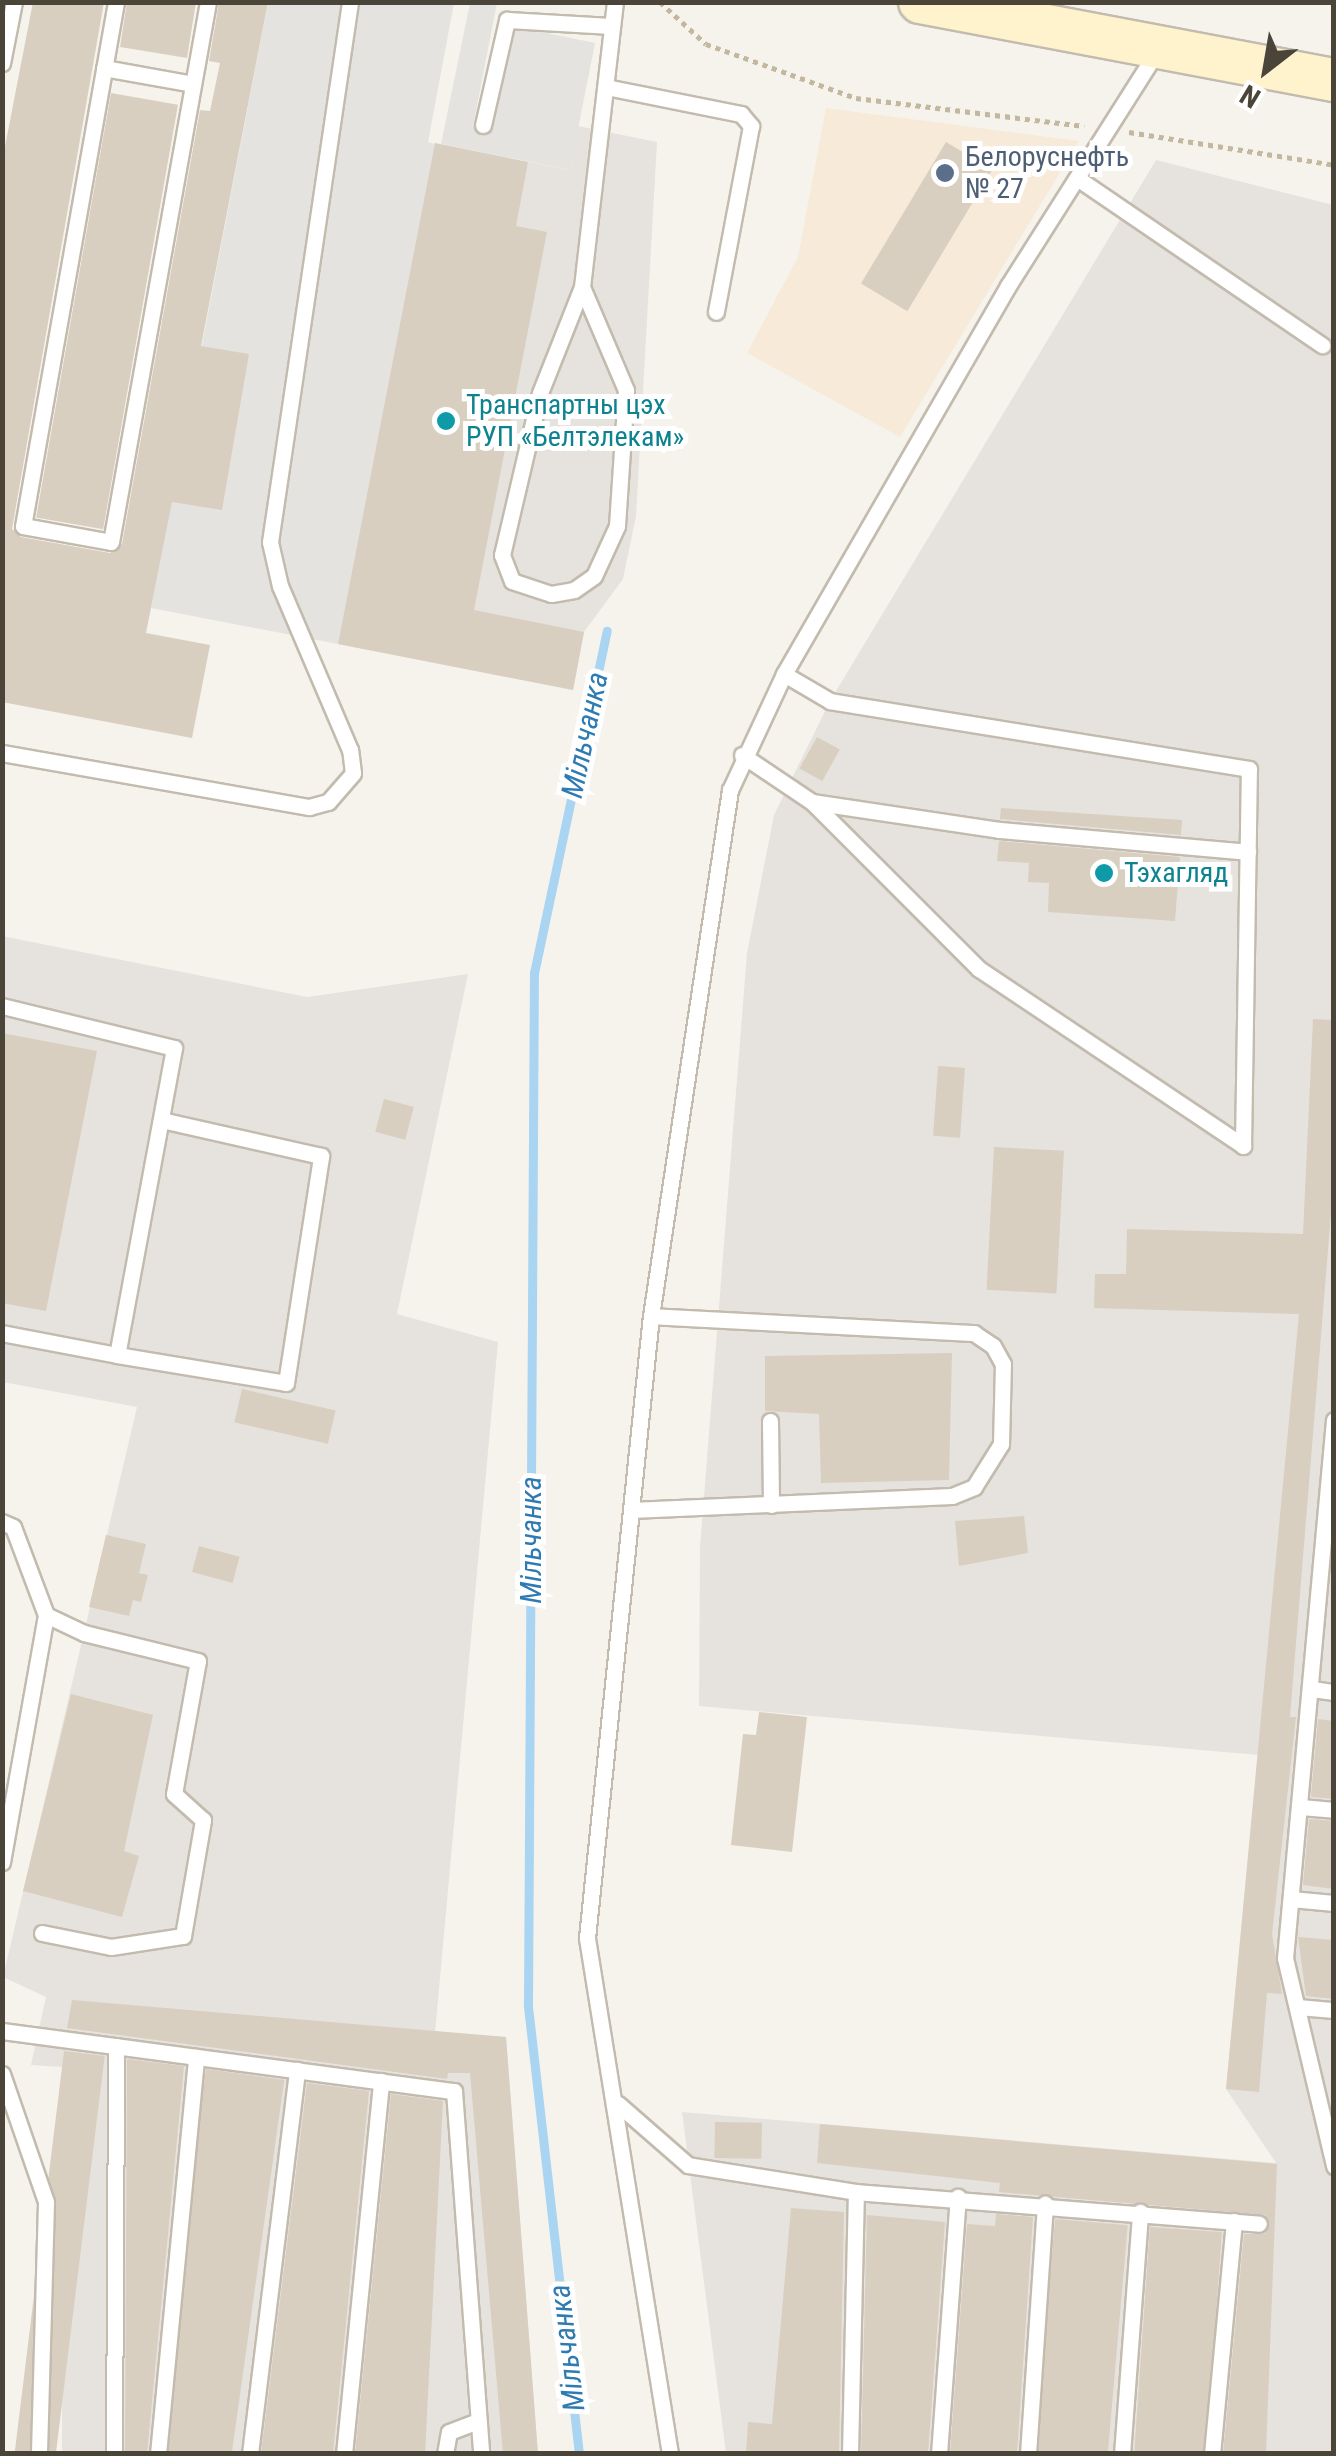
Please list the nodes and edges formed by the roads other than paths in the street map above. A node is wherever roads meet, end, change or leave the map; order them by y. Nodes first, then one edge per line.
1 (14, 2) edge
2 (116, 2) edge
3 (208, 2) edge
4 (350, 2) edge
5 (615, 2) edge
6 (921, 3) edge
7 (612, 26) junction
8 (1158, 50) junction
9 (2, 62) edge
10 (104, 68) junction
11 (1334, 80) edge
12 (194, 84) junction
13 (606, 87) junction
14 (483, 125) dead end
15 (1078, 178) junction
16 (582, 287) junction
17 (716, 312) dead end
18 (1322, 344) dead end
19 (784, 674) junction
20 (2, 753) edge
21 (742, 755) junction
22 (812, 802) junction
23 (1248, 852) junction
24 (2, 1006) edge
25 (161, 1120) junction
26 (651, 1316) junction
27 (2, 1334) edge
28 (117, 1355) junction
29 (1334, 1420) edge
30 (770, 1422) dead end
31 (770, 1504) junction
32 (631, 1510) junction
33 (2, 1522) edge
34 (46, 1616) junction
35 (1312, 1689) junction
36 (1334, 1692) edge
37 (1301, 1807) junction
38 (1334, 1810) edge
39 (2, 1862) edge
40 (1292, 1899) junction
41 (1334, 1903) edge
42 (42, 1933) dead end
43 (1298, 2007) junction
44 (1334, 2010) edge
45 (2, 2031) edge
46 (116, 2046) junction
47 (196, 2056) junction
48 (297, 2070) junction
49 (2, 2074) edge
50 (382, 2081) junction
51 (618, 2104) junction
52 (1333, 2160) edge
53 (856, 2192) junction
54 (958, 2197) junction
55 (1045, 2204) junction
56 (1140, 2212) junction
57 (1234, 2221) junction
58 (1259, 2224) dead end
59 (478, 2422) junction
60 (39, 2454) edge
61 (114, 2454) edge
62 (158, 2454) edge
63 (250, 2454) edge
64 (344, 2454) edge
65 (445, 2454) edge
66 (480, 2454) edge
67 (670, 2454) edge
68 (850, 2454) edge
69 (938, 2454) edge
70 (1028, 2454) edge
71 (1122, 2454) edge
72 (1212, 2454) edge

1 - 9 lane
2 - 10 lane
3 - 12 lane
4 - 20 lane
5 - 7 lane
6 - 8 street
7 - 13 lane
7 - 14 lane
8 - 11 street
8 - 15 lane
10 - 12 lane
10 - 12 lane
13 - 16 lane
13 - 17 lane
15 - 18 lane
15 - 19 lane
16 - 16 lane
19 - 21 lane
19 - 23 lane
21 - 22 lane
21 - 26 lane
22 - 23 lane
22 - 23 lane
24 - 25 lane
25 - 28 lane
25 - 28 lane
26 - 31 lane
26 - 32 lane
27 - 28 lane
29 - 35 lane
30 - 31 lane
31 - 32 lane
32 - 51 lane
33 - 34 lane
34 - 39 lane
34 - 42 lane
35 - 36 lane
35 - 37 lane
37 - 38 lane
37 - 40 lane
40 - 41 lane
40 - 43 lane
43 - 44 lane
43 - 52 lane
45 - 46 lane
46 - 47 lane
46 - 61 lane
47 - 48 lane
47 - 62 lane
48 - 50 lane
48 - 63 lane
49 - 60 lane
50 - 59 lane
50 - 64 lane
51 - 53 lane
51 - 67 lane
53 - 54 lane
53 - 68 lane
54 - 55 lane
54 - 69 lane
55 - 56 lane
55 - 70 lane
56 - 57 lane
56 - 71 lane
57 - 58 lane
57 - 72 lane
59 - 65 lane
59 - 66 lane

